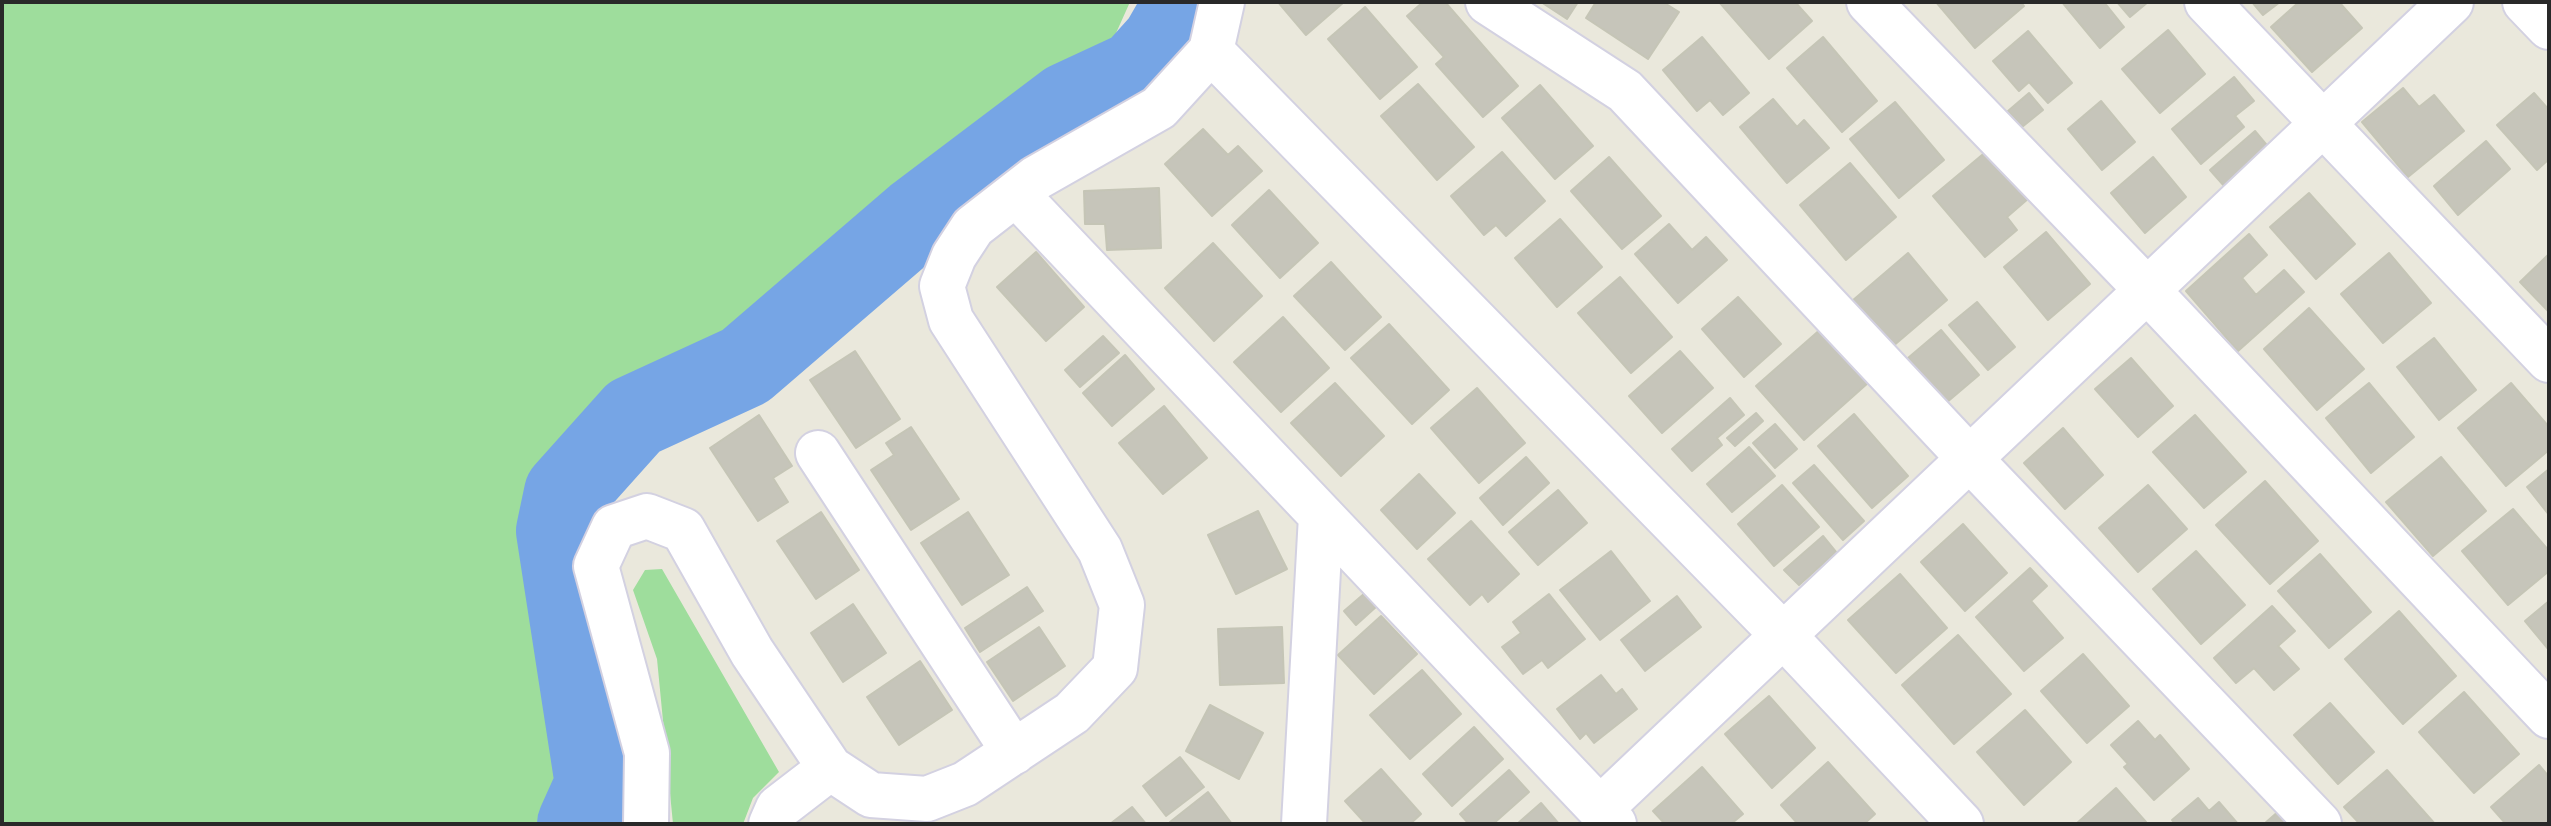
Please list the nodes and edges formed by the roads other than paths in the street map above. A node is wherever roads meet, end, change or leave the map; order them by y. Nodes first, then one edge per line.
1 (1222, 2) edge
2 (1488, 2) edge
3 (1869, 2) edge
4 (2207, 2) edge
5 (2451, 2) edge
6 (2525, 2) edge
7 (2549, 27) edge
8 (1211, 51) junction
9 (2322, 124) junction
10 (1016, 194) junction
11 (2147, 290) junction
12 (2549, 360) edge
13 (818, 453) dead end
14 (1969, 458) junction
15 (1321, 516) junction
16 (1783, 635) junction
17 (2549, 716) edge
18 (1014, 752) junction
19 (830, 768) junction
20 (1607, 817) edge
21 (646, 824) edge
22 (771, 824) edge
23 (1304, 824) edge
24 (1961, 824) edge
25 (2319, 824) edge

1 - 8 street
2 - 14 street
3 - 11 street
4 - 9 street
5 - 9 street
6 - 7 street
8 - 10 street
8 - 16 street
9 - 11 street
9 - 12 street
10 - 15 street
10 - 18 street
11 - 14 street
11 - 17 street
13 - 18 street
14 - 16 street
14 - 25 street
15 - 20 street
15 - 23 street
16 - 20 street
16 - 24 street
18 - 19 street
19 - 21 street
19 - 22 street

